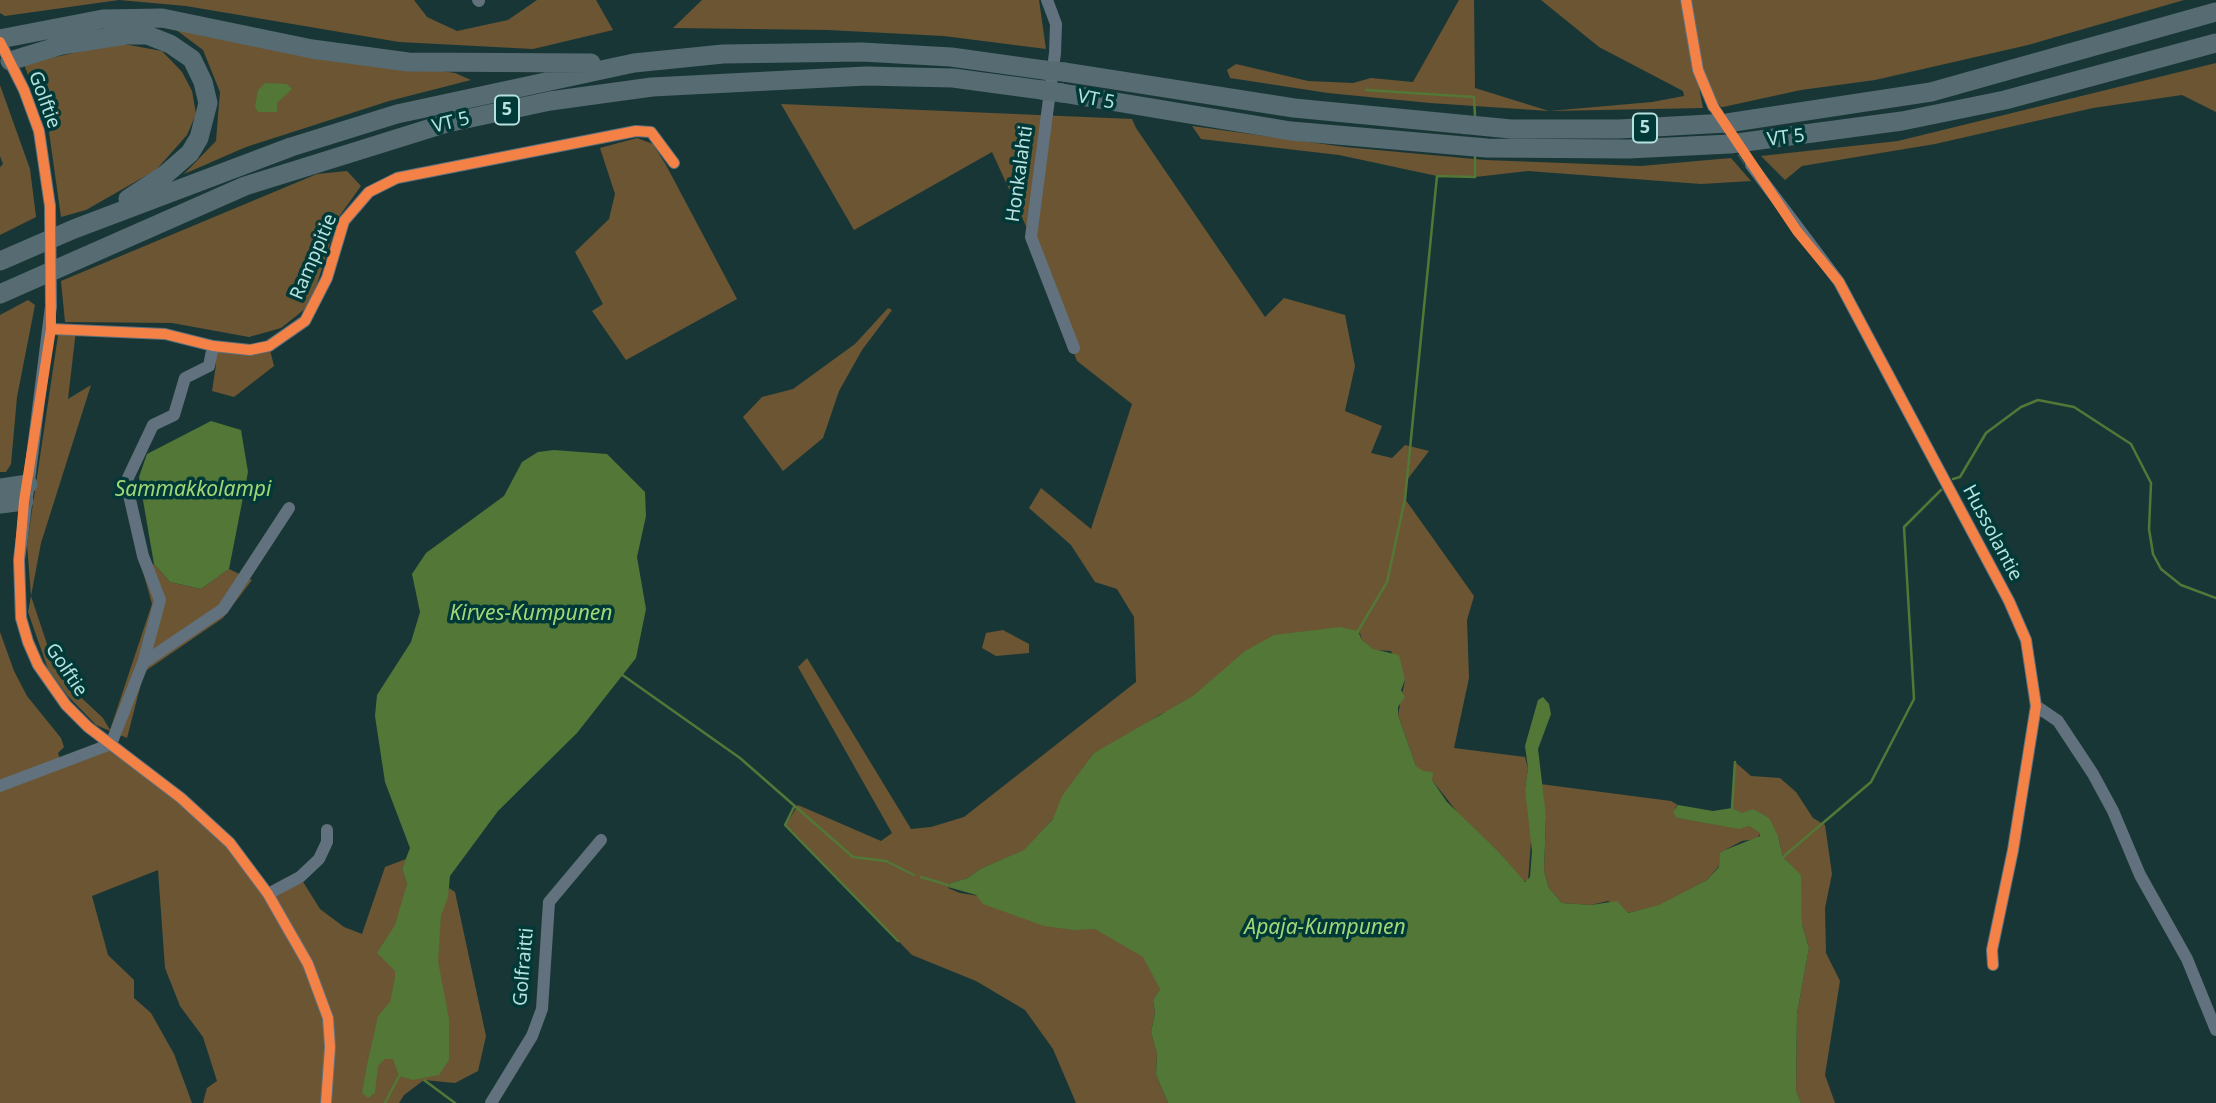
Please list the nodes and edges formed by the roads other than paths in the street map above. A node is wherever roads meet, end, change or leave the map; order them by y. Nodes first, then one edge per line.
1 (1046, 0) edge
2 (1686, 0) edge
3 (2216, 12) edge
4 (0, 41) edge
5 (2216, 43) edge
6 (10, 61) junction
7 (634, 63) junction
8 (1713, 106) tunnel mouth
9 (674, 163) dead end
10 (1751, 165) tunnel mouth
11 (74, 229) junction
12 (0, 261) edge
13 (1, 294) edge
14 (51, 329) junction
15 (213, 346) junction
16 (1074, 348) dead end
17 (0, 488) edge
18 (26, 492) junction
19 (0, 504) edge
20 (289, 508) dead end
21 (144, 663) junction
22 (2036, 706) junction
23 (111, 744) junction
24 (0, 786) edge
25 (327, 830) dead end
26 (601, 840) dead end
27 (268, 894) junction
28 (1993, 965) dead end
29 (2216, 1030) edge
30 (326, 1103) edge
31 (491, 1103) edge

1 - 16 street, Honkalahti
2 - 8 street
3 - 7 highway, VT 5 / 5
4 - 6 street, Golftie
4 - 7 highway
5 - 13 highway, VT 5 / 5, bridge
6 - 11 highway
6 - 14 street, Golftie, bridge
7 - 11 highway, VT 5 / 5
9 - 15 street, Ramppitie
10 - 22 street, Hussolantie
11 - 12 highway, VT 5 / 5
14 - 15 street, Ramppitie
14 - 18 street, Golftie
15 - 21 street
17 - 18 highway
18 - 19 highway
18 - 23 street, Golftie
20 - 21 street
21 - 23 street
22 - 28 street, Hussolantie
22 - 29 street
23 - 24 street
23 - 27 street, Golftie
25 - 27 street
26 - 31 street, Golfraitti
27 - 30 street, Golftie

